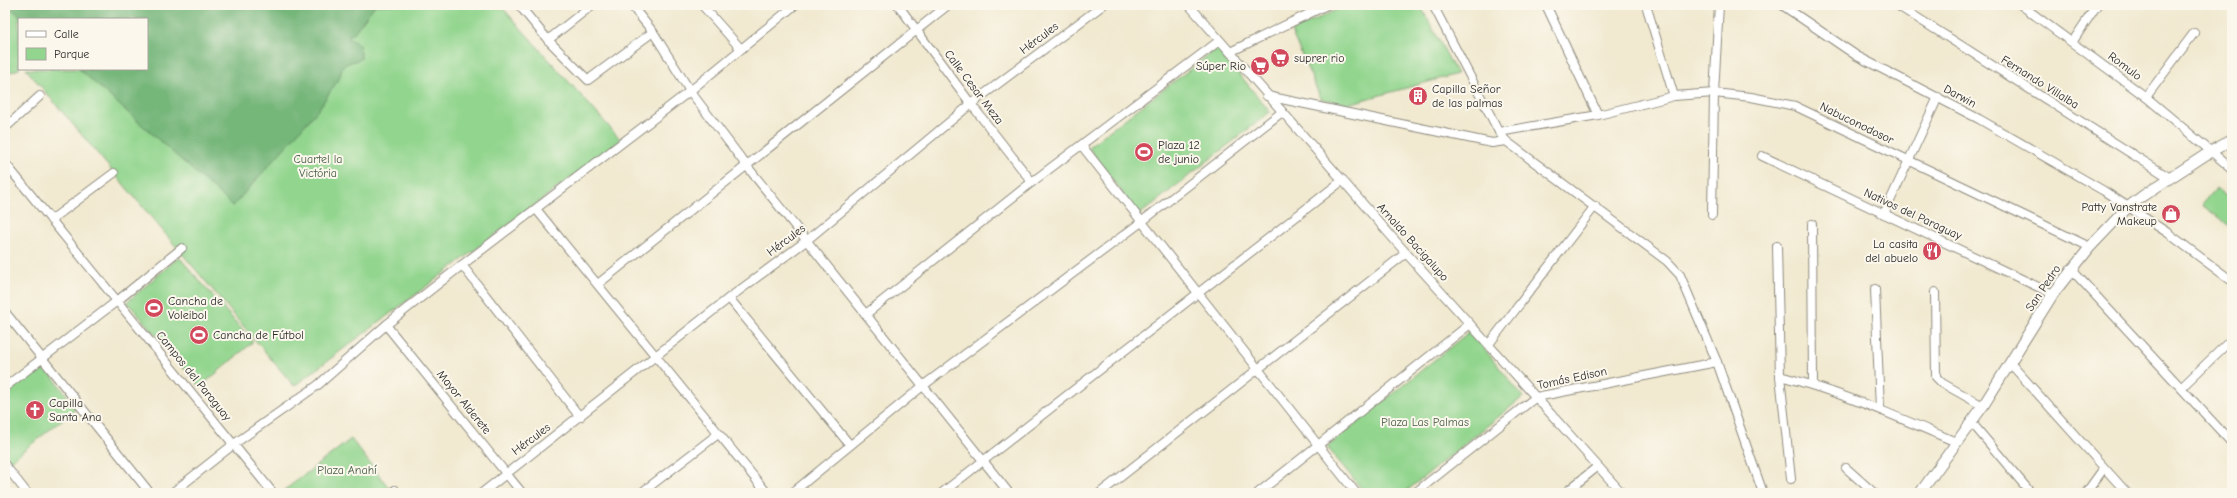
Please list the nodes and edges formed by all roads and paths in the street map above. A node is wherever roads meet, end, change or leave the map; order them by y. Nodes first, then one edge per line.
1 (519, 5) edge
2 (592, 5) edge
3 (631, 5) edge
4 (702, 5) edge
5 (795, 5) edge
6 (898, 5) edge
7 (948, 5) edge
8 (1103, 5) edge
9 (1189, 5) edge
10 (1327, 5) edge
11 (1433, 5) edge
12 (1546, 5) edge
13 (1646, 5) edge
14 (1719, 5) edge
15 (1782, 5) edge
16 (1897, 5) edge
17 (2022, 5) edge
18 (2097, 5) edge
19 (917, 30) junction
20 (653, 32) junction
21 (2194, 33) dead end
22 (548, 40) junction
23 (1219, 41) junction
24 (2073, 41) junction
25 (741, 49) junction
26 (1230, 52) junction
27 (690, 91) junction
28 (1714, 93) junction
29 (40, 96) dead end
30 (1267, 96) junction
31 (1674, 96) junction
32 (1938, 97) junction
33 (2146, 97) junction
34 (971, 104) junction
35 (1282, 112) junction
36 (1598, 115) junction
37 (5, 128) edge
38 (1499, 132) junction
39 (2232, 140) edge
40 (1506, 141) junction
41 (1082, 146) junction
42 (2210, 152) junction
43 (1762, 156) dead end
44 (1908, 161) junction
45 (5, 163) edge
46 (746, 165) junction
47 (2232, 169) edge
48 (114, 173) dead end
49 (2170, 178) junction
50 (1342, 180) junction
51 (1032, 182) junction
52 (1596, 206) junction
53 (2128, 207) junction
54 (536, 209) junction
55 (1884, 214) junction
56 (1712, 215) dead end
57 (51, 220) junction
58 (1140, 223) junction
59 (1812, 224) dead end
60 (806, 240) junction
61 (1777, 246) dead end
62 (2090, 247) junction
63 (182, 248) dead end
64 (1406, 254) junction
65 (462, 265) junction
66 (2071, 269) junction
67 (2232, 281) edge
68 (598, 284) junction
69 (1875, 289) dead end
70 (1935, 292) dead end
71 (2053, 294) junction
72 (1198, 295) junction
73 (729, 298) junction
74 (117, 301) junction
75 (5, 312) edge
76 (866, 314) junction
77 (1470, 324) junction
78 (386, 325) junction
79 (2232, 339) edge
80 (1489, 344) junction
81 (656, 356) junction
82 (42, 359) junction
83 (1718, 362) junction
84 (2010, 363) junction
85 (1258, 370) junction
86 (1780, 376) junction
87 (924, 385) junction
88 (1813, 385) junction
89 (5, 387) edge
90 (2182, 387) junction
91 (1536, 397) junction
92 (1983, 406) junction
93 (1880, 409) junction
94 (580, 417) junction
95 (1972, 423) junction
96 (718, 434) junction
97 (1956, 442) junction
98 (2232, 443) edge
99 (234, 444) junction
100 (850, 445) junction
101 (1318, 445) junction
102 (984, 461) junction
103 (5, 465) edge
104 (1597, 467) junction
105 (1846, 468) dead end
106 (2104, 468) junction
107 (506, 473) junction
108 (1791, 479) dead end
109 (28, 493) edge
110 (150, 493) edge
111 (172, 493) edge
112 (273, 493) edge
113 (482, 493) edge
114 (522, 493) edge
115 (641, 493) edge
116 (767, 493) edge
117 (792, 493) edge
118 (942, 493) edge
119 (1010, 493) edge
120 (1100, 493) edge
121 (1258, 493) edge
122 (1356, 493) edge
123 (1415, 493) edge
124 (1565, 493) edge
125 (1622, 493) edge
126 (1763, 493) edge
127 (1874, 493) edge
128 (1920, 493) edge
129 (2031, 493) edge
130 (2086, 493) edge
131 (2126, 493) edge

1 - 22 street
2 - 22 street
3 - 20 street
4 - 25 street
5 - 25 street
6 - 19 street, Calle Cesar Meza
7 - 19 street
8 - 34 street, Hércules
9 - 23 street, Arnaldo Bacigalupo
10 - 26 street
11 - 38 street
12 - 36 street
13 - 31 street
14 - 28 street
15 - 32 street, Darwin
16 - 49 street, Fernando Villalba
17 - 24 street, Romulo
18 - 24 street
19 - 34 street, Calle Cesar Meza
19 - 46 street
20 - 22 street
20 - 27 street
21 - 33 street
23 - 26 street, Arnaldo Bacigalupo
23 - 41 street
24 - 33 street, Romulo
25 - 27 street
26 - 30 street, Arnaldo Bacigalupo
27 - 46 street
27 - 54 street
28 - 31 street, Nabuconodosor
28 - 44 street, Nabuconodosor
28 - 56 street
29 - 37 street
30 - 35 street, Arnaldo Bacigalupo
30 - 40 street
31 - 36 street, Nabuconodosor
32 - 44 street
32 - 53 street, Darwin
33 - 42 street, Romulo
34 - 51 street, Calle Cesar Meza
34 - 60 street, Hércules
35 - 50 street, Arnaldo Bacigalupo
35 - 58 street
36 - 38 street, Nabuconodosor
38 - 40 street
39 - 42 main road, San Pedro
40 - 52 street
41 - 51 street
41 - 58 street
42 - 47 street, Romulo
42 - 49 main road, San Pedro
43 - 55 street, Nativos del Paraguay
44 - 55 street
44 - 62 street, Nabuconodosor
45 - 57 street, Campos del Paraguay
46 - 60 street
46 - 68 street
48 - 57 street
49 - 53 main road, San Pedro
50 - 64 street, Arnaldo Bacigalupo
50 - 72 street
51 - 76 street
52 - 80 street
52 - 83 street
53 - 62 main road, San Pedro
53 - 67 street, Darwin
54 - 65 street
54 - 68 street
55 - 71 street, Nativos del Paraguay
57 - 74 street, Campos del Paraguay
58 - 72 street
58 - 87 street
59 - 88 street
60 - 73 street, Hércules
60 - 76 street
61 - 86 street
62 - 66 main road, San Pedro
63 - 74 street
64 - 77 street, Arnaldo Bacigalupo
64 - 85 street
65 - 78 street
65 - 94 street
66 - 71 main road, San Pedro
66 - 90 street
68 - 81 street
69 - 93 street
70 - 92 street
71 - 84 main road, San Pedro
72 - 85 street
72 - 102 street
73 - 81 street, Hércules
73 - 100 street
74 - 82 street
74 - 99 street, Campos del Paraguay
75 - 82 street
76 - 87 street
77 - 80 street, Arnaldo Bacigalupo
77 - 101 street
78 - 99 street
78 - 107 street, Mayor Alderete
79 - 90 street
80 - 91 street, Arnaldo Bacigalupo
81 - 94 street, Hércules
81 - 96 street
82 - 89 street
82 - 110 street
83 - 91 street, Tomás Edison
83 - 126 street
84 - 92 main road, San Pedro
84 - 106 street
85 - 101 street
85 - 120 street
86 - 88 street
86 - 108 street
87 - 100 street
87 - 102 street
88 - 93 street
90 - 98 street
91 - 104 street, Arnaldo Bacigalupo
91 - 123 street, Tomás Edison
92 - 95 main road, San Pedro
93 - 97 street
94 - 107 street, Hércules
95 - 97 main road, San Pedro
95 - 129 street
96 - 115 street
96 - 116 street
97 - 128 main road, San Pedro
99 - 111 street
99 - 112 street, Campos del Paraguay
100 - 117 street
101 - 121 street
101 - 122 street
102 - 118 street
102 - 119 street
103 - 109 street
104 - 124 street
104 - 125 street, Arnaldo Bacigalupo
105 - 127 street
106 - 130 street
106 - 131 street
107 - 113 street, Hércules
107 - 114 street, Mayor Alderete

